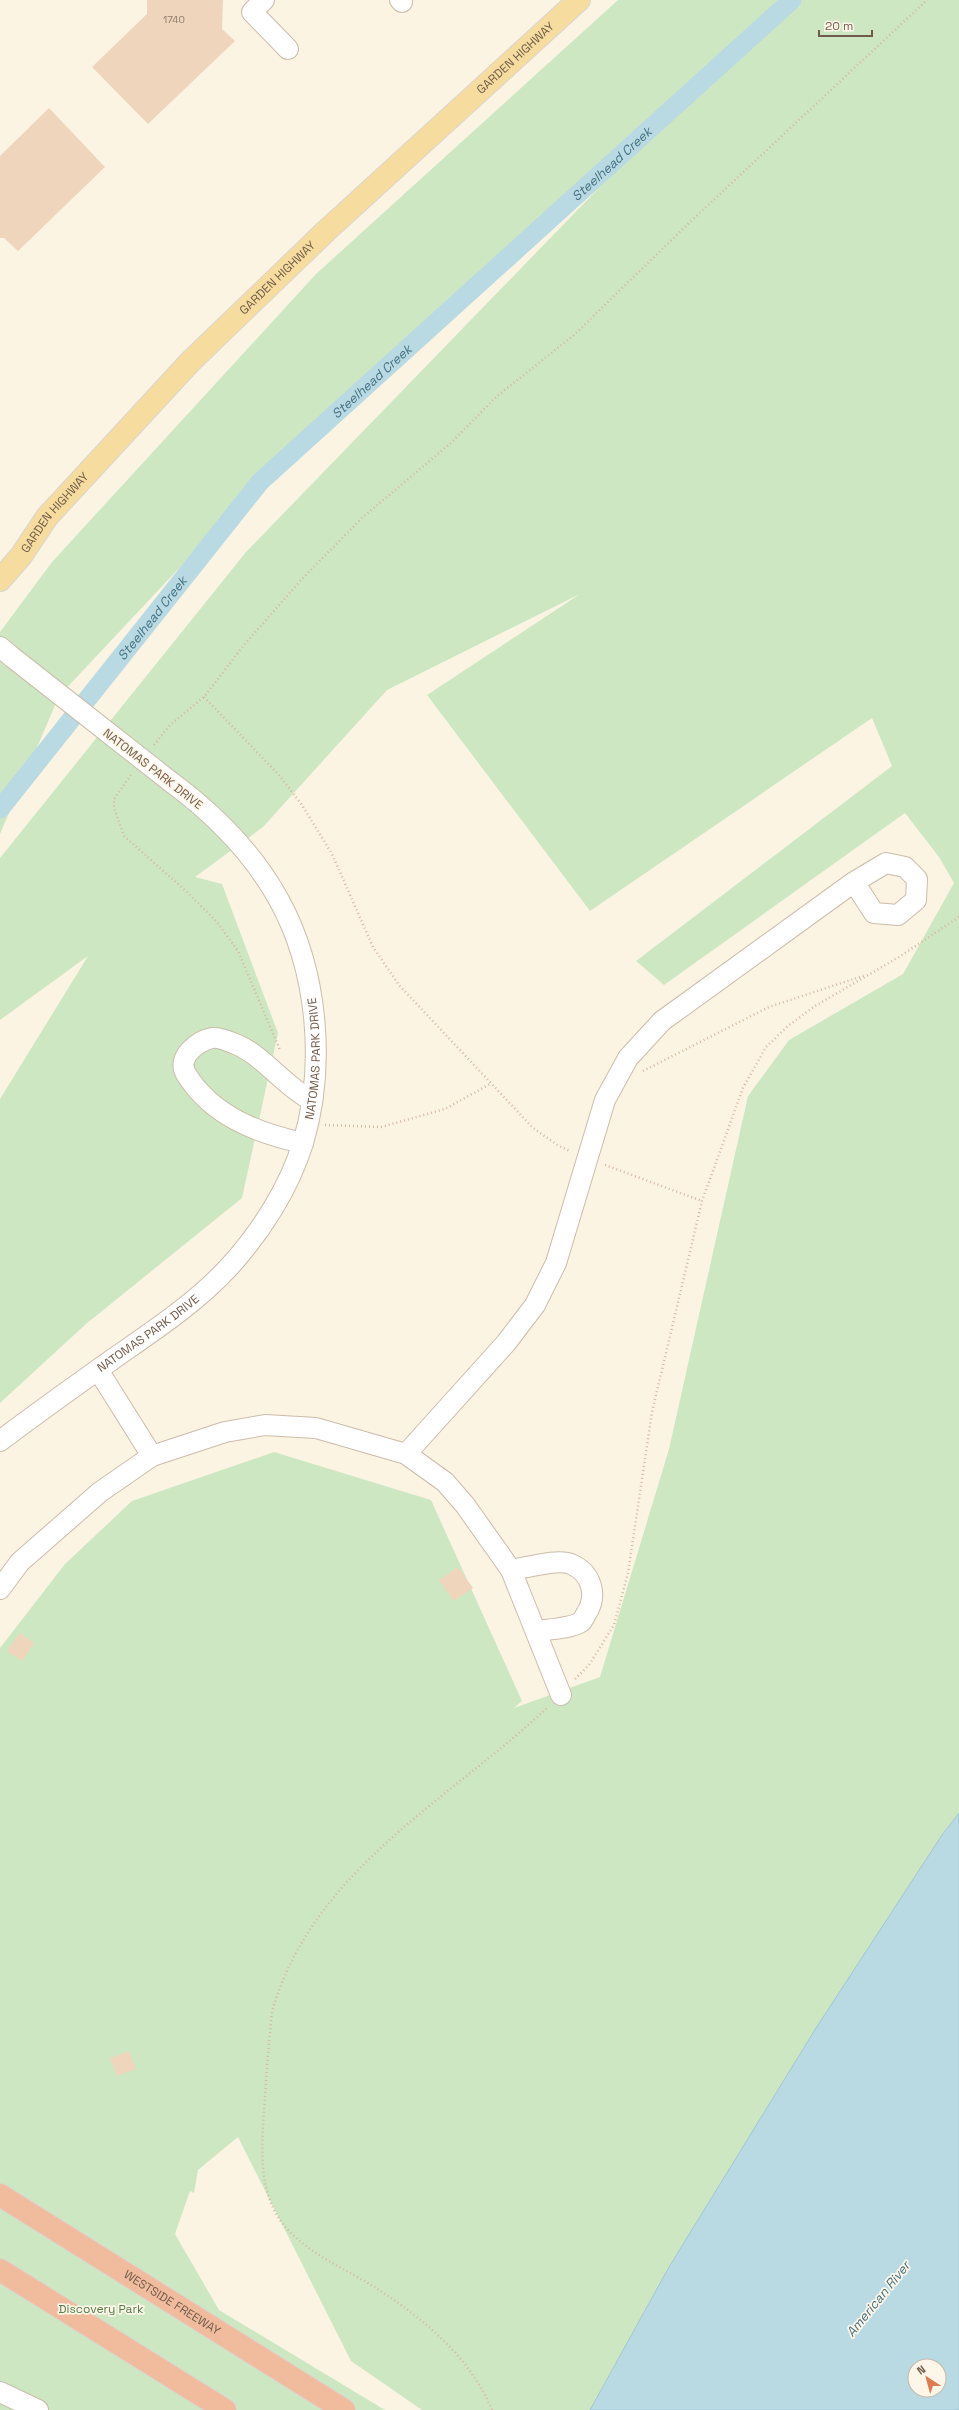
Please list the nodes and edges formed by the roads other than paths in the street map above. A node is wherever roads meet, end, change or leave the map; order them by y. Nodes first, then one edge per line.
1 (264, 0) edge
2 (579, 0) edge
3 (288, 49) dead end
4 (0, 580) edge
5 (6, 652) edge
6 (854, 882) dead end
7 (311, 1100) junction
8 (303, 1144) junction
9 (98, 1370) junction
10 (0, 1442) edge
11 (406, 1454) junction
12 (152, 1456) junction
13 (511, 1570) junction
14 (0, 1589) edge
15 (536, 1631) junction
16 (561, 1695) dead end
17 (0, 2195) edge
18 (0, 2270) edge
19 (0, 2392) edge
20 (38, 2410) edge
21 (225, 2410) edge
22 (344, 2410) edge

1 - 3 street
2 - 4 main road, GARDEN HIGHWAY
5 - 7 street, NATOMAS PARK DRIVE, bridge
6 - 11 street
7 - 8 street, NATOMAS PARK DRIVE
7 - 8 street
8 - 9 street, NATOMAS PARK DRIVE
9 - 10 street, NATOMAS PARK DRIVE
9 - 12 street
11 - 12 street
11 - 13 street
12 - 14 street
13 - 15 street
13 - 15 street
15 - 16 street
17 - 22 highway, WESTSIDE FREEWAY
18 - 21 highway
19 - 20 street

